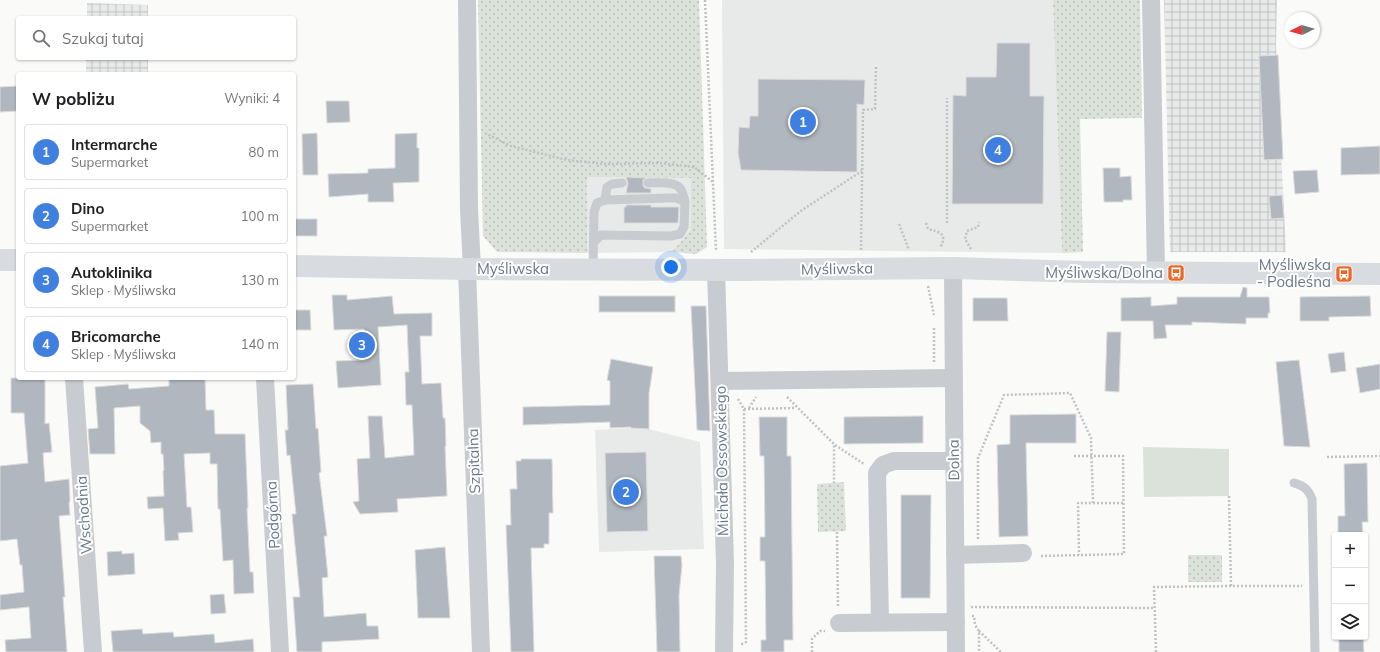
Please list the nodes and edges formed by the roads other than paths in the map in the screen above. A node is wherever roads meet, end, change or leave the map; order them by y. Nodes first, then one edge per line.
1 (467, 0) edge
2 (1151, 0) edge
3 (622, 183) dead end
4 (648, 183) dead end
5 (605, 200) junction
6 (685, 202) junction
7 (594, 242) junction
8 (0, 260) edge
9 (16, 260) edge
10 (296, 266) edge
11 (953, 268) junction
12 (470, 269) junction
13 (593, 269) junction
14 (716, 270) junction
15 (1156, 273) junction
16 (1380, 274) edge
17 (954, 378) junction
18 (74, 380) edge
19 (265, 380) edge
20 (720, 381) junction
21 (953, 461) junction
22 (1294, 483) dead end
23 (1023, 553) dead end
24 (955, 555) junction
25 (960, 612) junction
26 (880, 622) junction
27 (838, 623) road end
28 (730, 650) edge
29 (93, 652) edge
30 (280, 652) edge
31 (481, 652) edge
32 (956, 652) edge
33 (1315, 652) edge

1 - 12 street, Szpitalna
2 - 15 street
3 - 5 lane
4 - 6 lane
5 - 6 lane
5 - 7 lane
6 - 7 lane
7 - 13 lane
8 - 9 street
10 - 12 street, Myśliwska
11 - 14 street, Myśliwska
11 - 15 street, Myśliwska
11 - 17 street, Dolna
12 - 13 street, Myśliwska
12 - 31 street, Szpitalna
13 - 14 street, Myśliwska
14 - 20 street, Michała Ossowskiego
15 - 16 street, Myśliwska
17 - 20 street
17 - 21 street, Dolna
18 - 29 street, Wschodnia
19 - 30 street, Podgórna
20 - 28 street, Michała Ossowskiego
21 - 24 street, Dolna
21 - 26 street
22 - 33 lane
23 - 24 street
24 - 25 street, Dolna
25 - 26 street
25 - 32 street, Dolna
26 - 27 street

